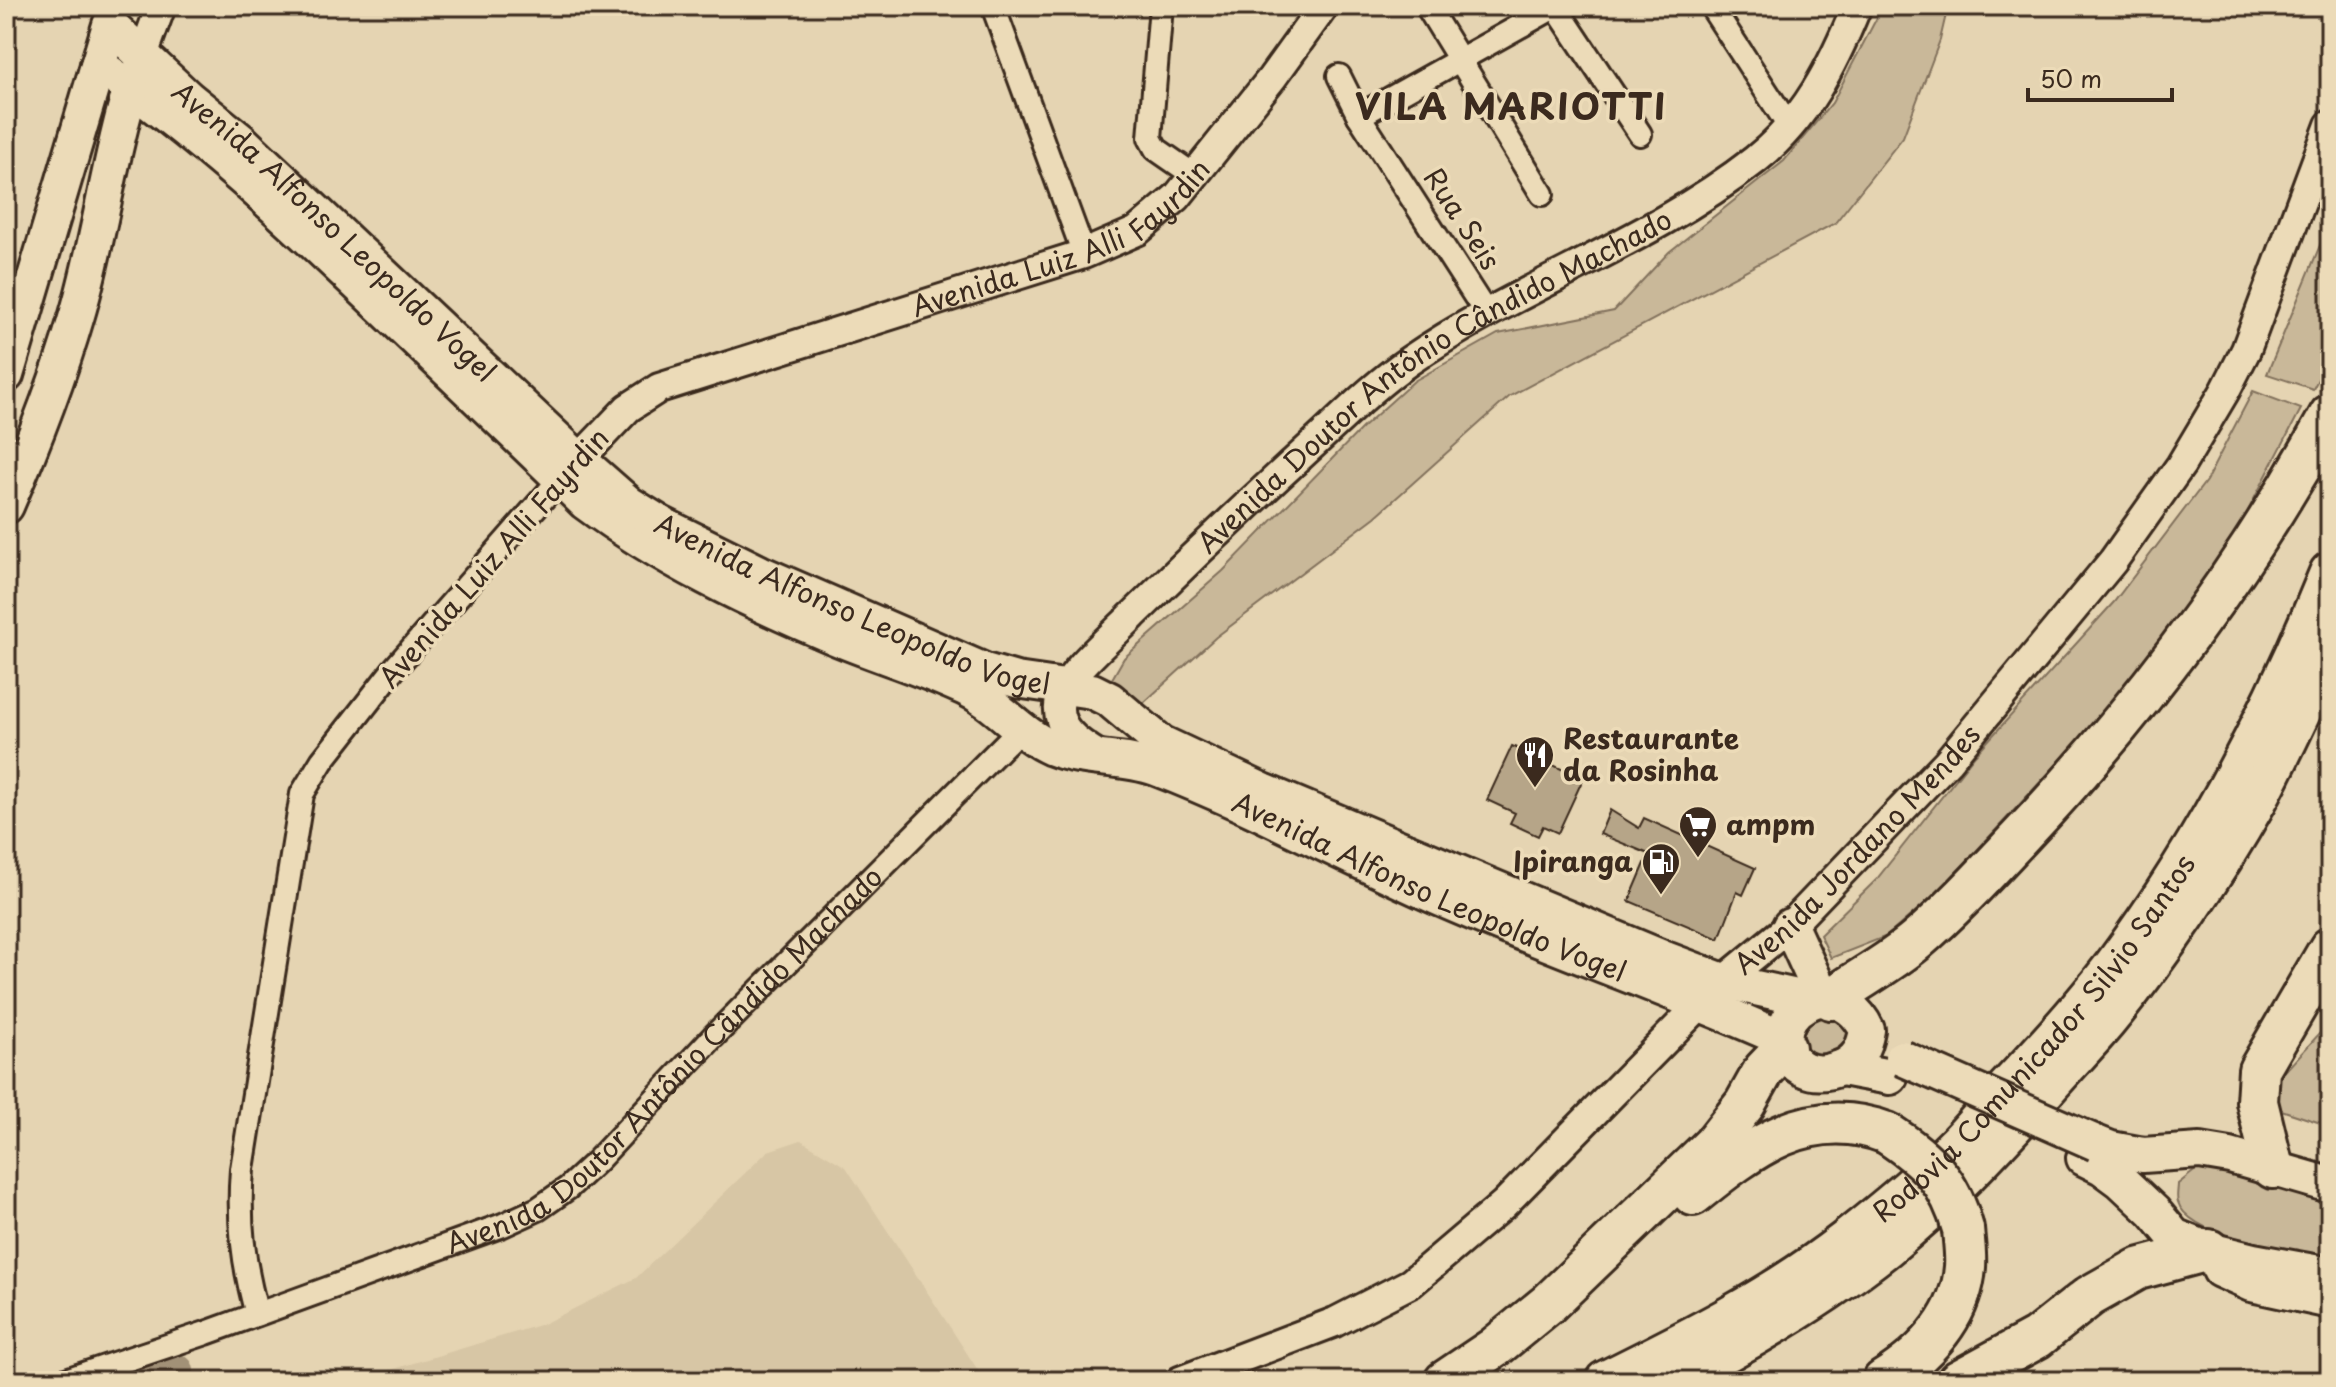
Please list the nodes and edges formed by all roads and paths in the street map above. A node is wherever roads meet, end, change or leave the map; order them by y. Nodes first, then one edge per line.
1 (161, 6) edge
2 (993, 6) edge
3 (1161, 6) edge
4 (1324, 6) edge
5 (1427, 6) edge
6 (1555, 6) edge
7 (1711, 6) edge
8 (1857, 6) edge
9 (112, 16) edge
10 (1460, 58) junction
11 (98, 65) junction
12 (137, 73) junction
13 (1339, 76) dead end
14 (1359, 116) junction
15 (2330, 125) edge
16 (1790, 128) junction
17 (1640, 134) dead end
18 (1195, 176) junction
19 (1542, 194) dead end
20 (1084, 254) junction
21 (1486, 313) junction
22 (6, 375) edge
23 (2330, 415) edge
24 (570, 469) junction
25 (6, 506) edge
26 (2330, 573) edge
27 (2330, 648) edge
28 (1066, 686) junction
29 (1021, 728) junction
30 (1104, 759) junction
31 (1790, 926) junction
32 (2330, 948) edge
33 (1712, 991) junction
34 (1822, 999) junction
35 (1867, 1030) junction
36 (1784, 1043) junction
37 (1896, 1067) junction
38 (1842, 1068) junction
39 (2090, 1150) junction
40 (2175, 1152) junction
41 (2273, 1168) junction
42 (2330, 1185) edge
43 (2180, 1238) junction
44 (2330, 1275) edge
45 (2330, 1301) edge
46 (1549, 1303) junction
47 (257, 1314) junction
48 (63, 1381) edge
49 (1180, 1381) edge
50 (1445, 1381) edge
51 (1606, 1381) edge
52 (1670, 1381) edge
53 (1883, 1381) edge
54 (1958, 1381) edge

1 - 12 street
2 - 20 street
3 - 18 street
4 - 18 street, Avenida Luiz Alli Fayrdin
5 - 10 street
6 - 10 street
6 - 17 street
7 - 16 street
8 - 16 street, Avenida Doutor Antônio Cândido Machado
9 - 11 main road
9 - 12 main road, Avenida Alfonso Leopoldo Vogel
10 - 14 street
10 - 19 street
11 - 12 main road, Avenida Alfonso Leopoldo Vogel
11 - 22 main road
12 - 24 main road, Avenida Alfonso Leopoldo Vogel
12 - 25 main road
13 - 14 street, Rua Seis
14 - 21 street, Rua Seis
15 - 31 street, Avenida Jordano Mendes
16 - 21 street, Avenida Doutor Antônio Cândido Machado
18 - 20 street, Avenida Luiz Alli Fayrdin
20 - 24 street, Avenida Luiz Alli Fayrdin
21 - 28 street, Avenida Doutor Antônio Cândido Machado
23 - 34 highway
24 - 28 main road, Avenida Alfonso Leopoldo Vogel
24 - 29 main road, Avenida Alfonso Leopoldo Vogel
24 - 47 street, Avenida Luiz Alli Fayrdin
26 - 51 highway, Rodovia Comunicador Silvio Santos
27 - 52 highway, Rodovia Comunicador Silvio Santos
28 - 30 street
28 - 33 main road, Avenida Alfonso Leopoldo Vogel
29 - 30 main road, Avenida Alfonso Leopoldo Vogel
29 - 47 street, Avenida Doutor Antônio Cândido Machado
30 - 33 main road, Avenida Alfonso Leopoldo Vogel
31 - 33 street, Avenida Jordano Mendes
31 - 34 main road
32 - 41 highway
33 - 34 main road
33 - 36 main road
33 - 49 street, Avenida Jordano Mendes
34 - 35 main road
34 - 36 main road
35 - 37 main road
35 - 38 main road
36 - 38 main road
36 - 46 highway
37 - 38 main road
37 - 39 main road, bridge
39 - 40 main road
39 - 43 main road
40 - 41 main road
40 - 43 main road
41 - 42 main road
43 - 44 main road
43 - 45 main road
43 - 54 highway
46 - 50 highway
46 - 53 highway, bridge
47 - 48 street

